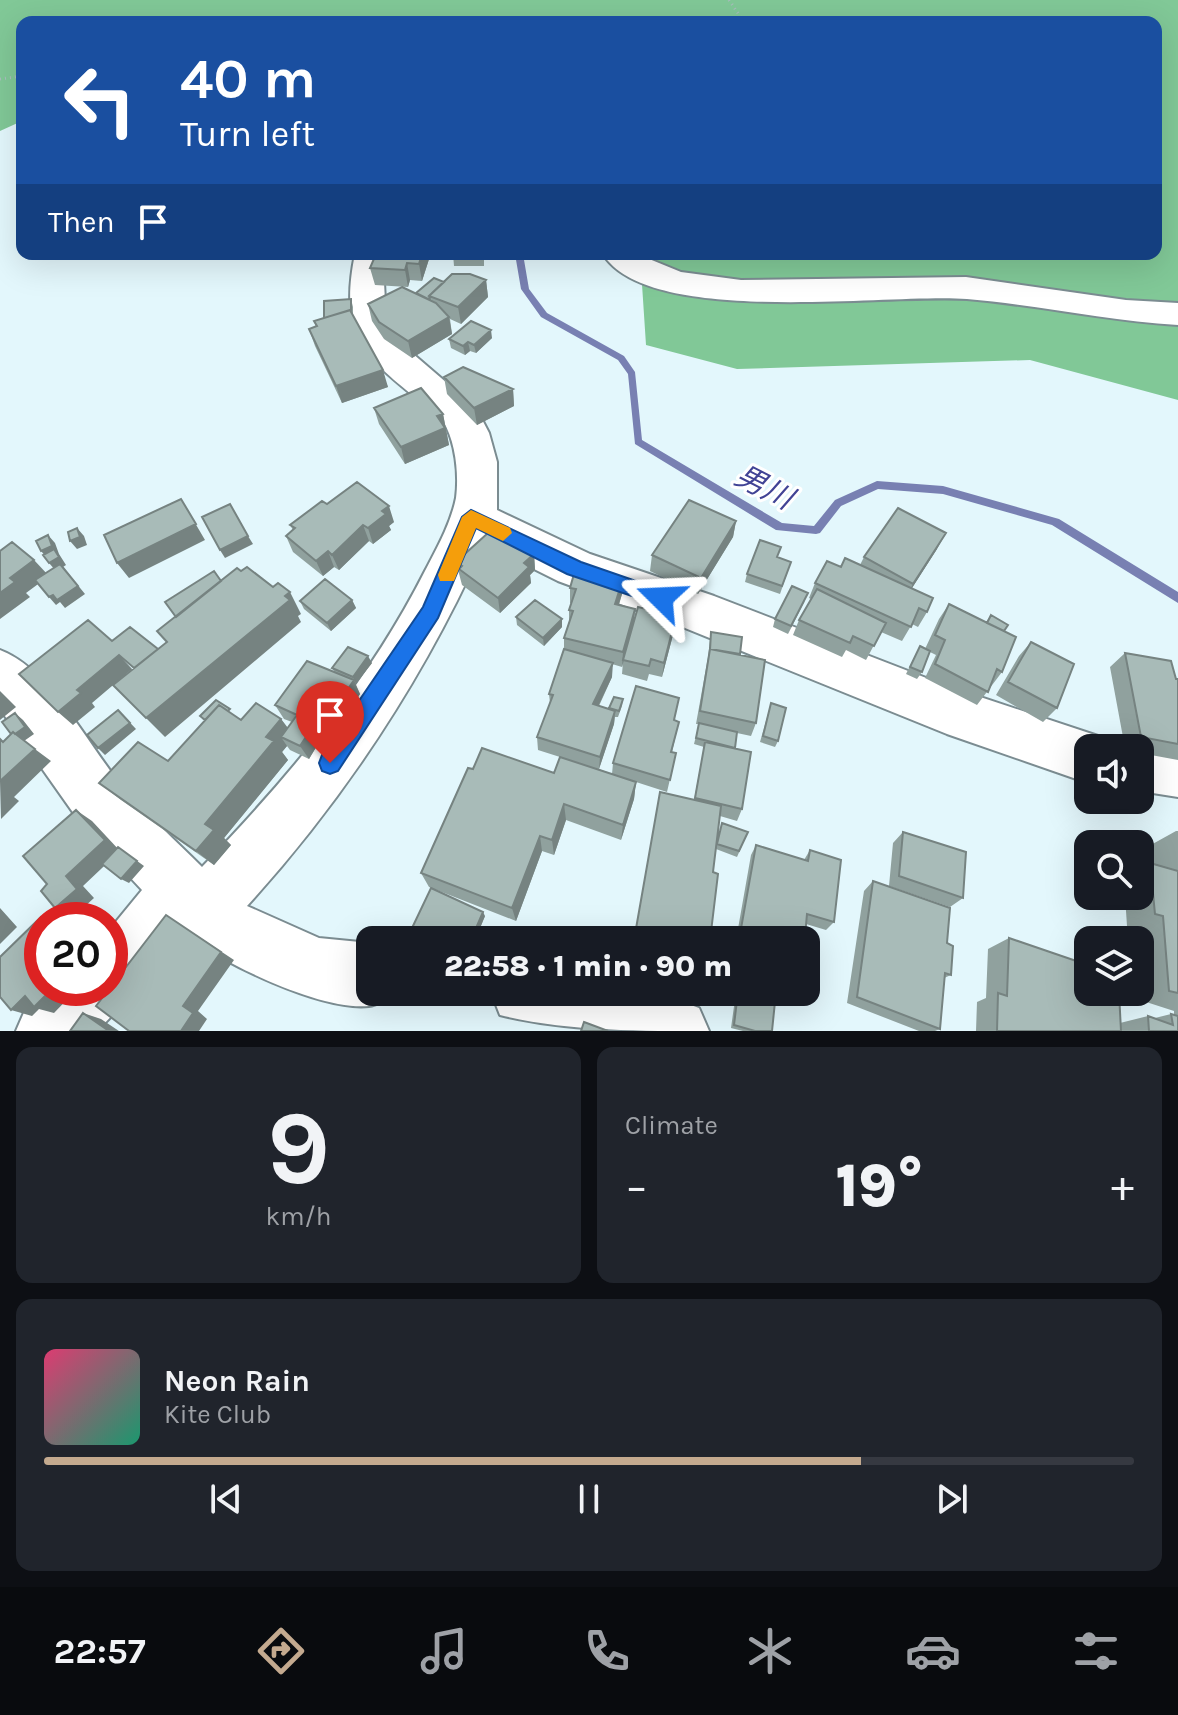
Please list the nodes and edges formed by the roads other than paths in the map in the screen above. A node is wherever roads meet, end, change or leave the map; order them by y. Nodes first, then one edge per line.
1 (371, 260) edge
2 (624, 260) edge
3 (1178, 314) edge
4 (471, 517) junction
5 (0, 673) edge
6 (1074, 752) edge
7 (1154, 767) edge
8 (1178, 770) edge
9 (192, 899) junction
10 (128, 955) edge
11 (356, 973) edge
12 (76, 1006) edge
13 (600, 1006) edge
14 (49, 1031) edge
15 (676, 1031) edge

1 - 4 street
2 - 3 street
4 - 6 street
4 - 9 street
5 - 9 street
7 - 8 street
9 - 10 street
9 - 11 street
12 - 14 street
13 - 15 street

